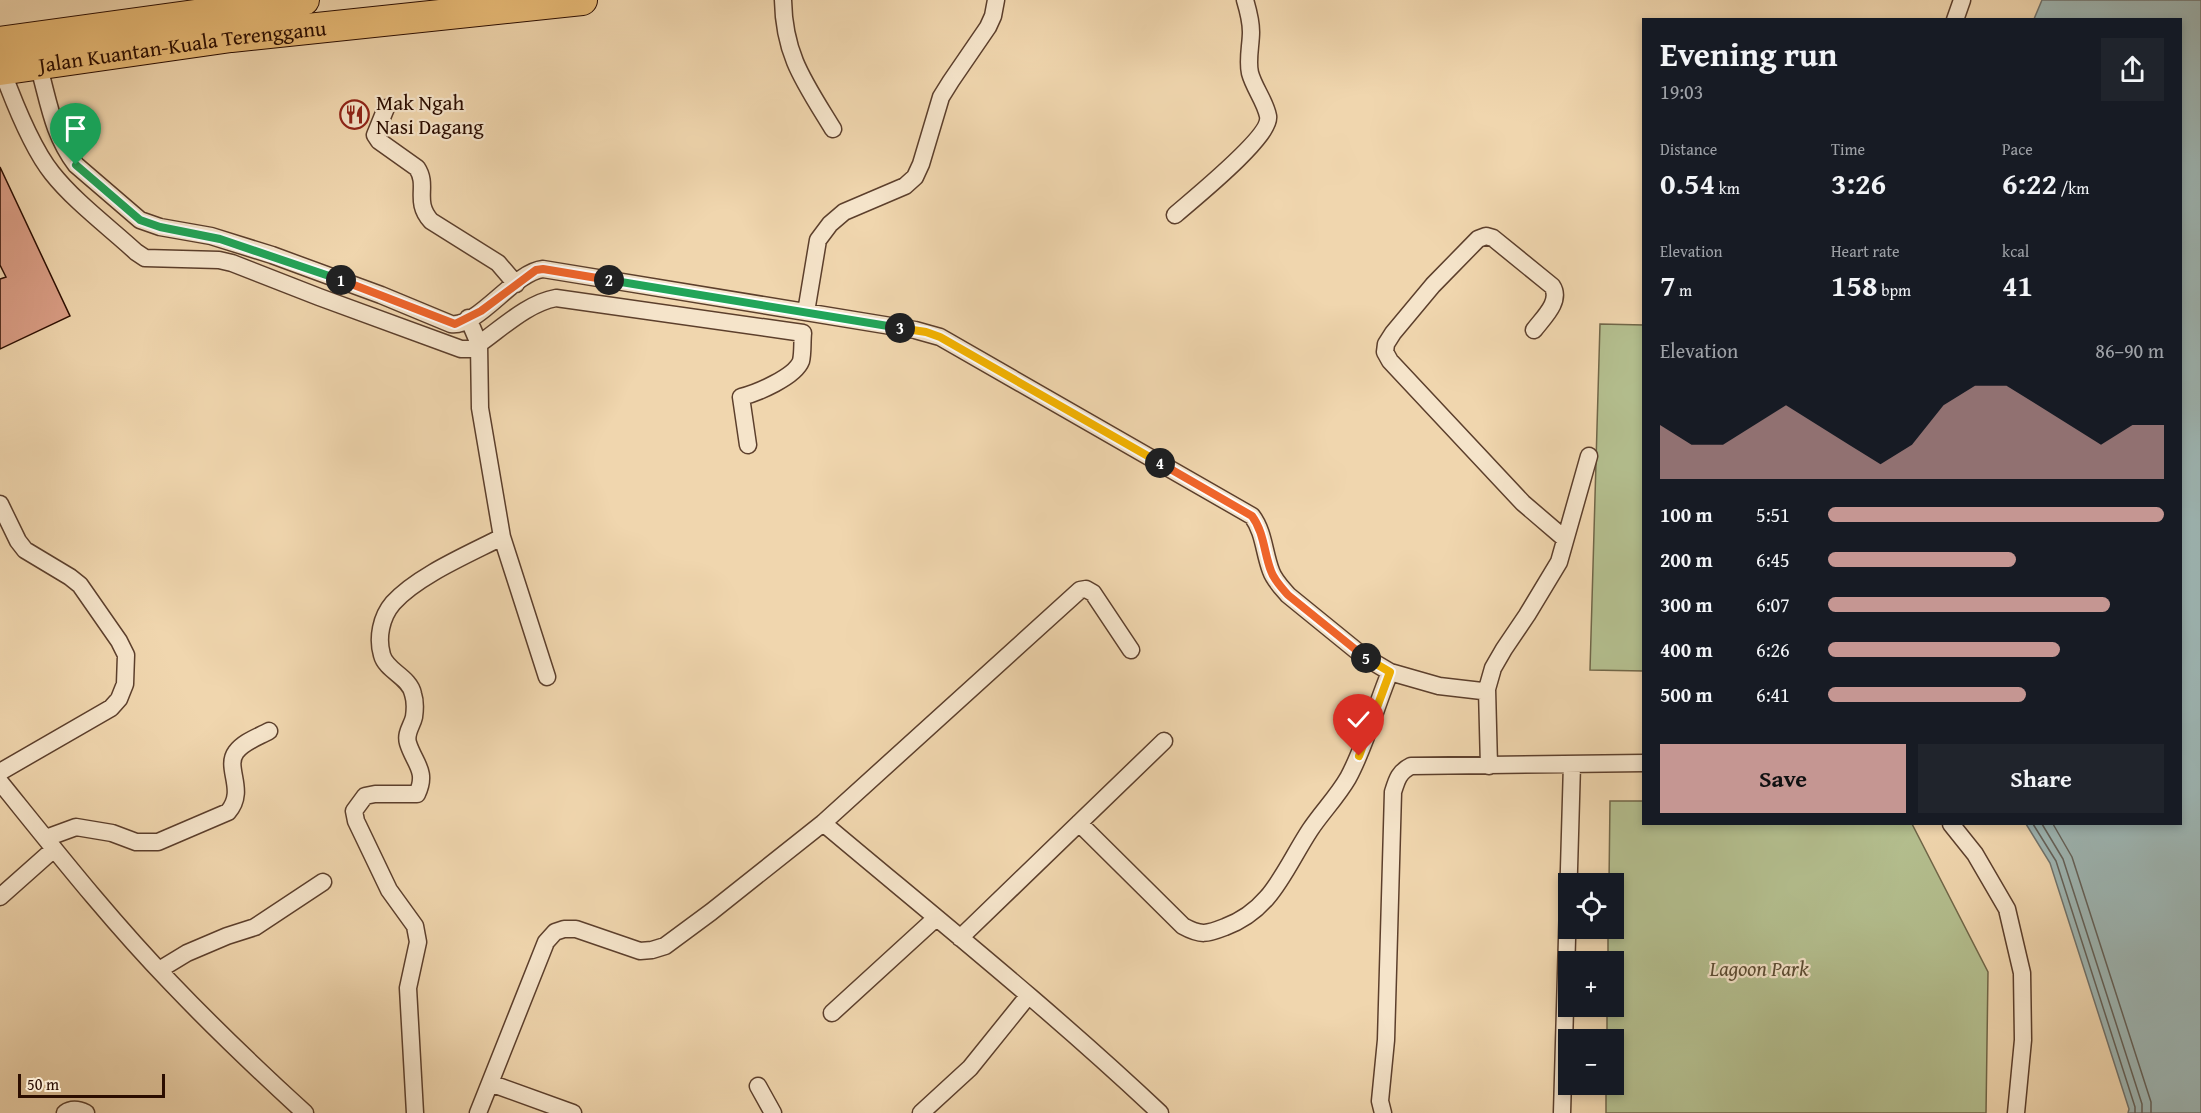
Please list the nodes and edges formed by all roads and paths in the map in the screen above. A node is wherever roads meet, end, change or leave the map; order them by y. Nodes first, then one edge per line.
1 (582, 0) edge
2 (783, 0) edge
3 (996, 0) edge
4 (1245, 0) edge
5 (1962, 0) edge
6 (291, 1) edge
7 (1956, 18) edge
8 (1, 61) edge
9 (38, 64) junction
10 (386, 108) dead end
11 (833, 129) dead end
12 (1175, 215) dead end
13 (516, 284) junction
14 (806, 312) junction
15 (468, 318) junction
16 (1534, 330) dead end
17 (479, 344) junction
18 (748, 445) dead end
19 (1589, 456) dead end
20 (0, 504) edge
21 (502, 537) junction
22 (1565, 540) junction
23 (1131, 650) dead end
24 (1390, 672) junction
25 (548, 677) dead end
26 (1487, 689) junction
27 (268, 731) dead end
28 (1164, 741) dead end
29 (1489, 758) junction
30 (1642, 763) edge
31 (1572, 764) junction
32 (0, 772) edge
33 (0, 782) edge
34 (823, 823) junction
35 (1079, 823) junction
36 (1952, 825) edge
37 (57, 852) junction
38 (322, 882) dead end
39 (0, 897) edge
40 (936, 918) junction
41 (960, 938) junction
42 (159, 970) junction
43 (1028, 996) junction
44 (832, 1013) dead end
45 (490, 1083) junction
46 (758, 1086) dead end
47 (65, 1113) edge
48 (86, 1113) edge
49 (305, 1113) edge
50 (415, 1113) edge
51 (478, 1113) edge
52 (573, 1113) edge
53 (773, 1113) edge
54 (921, 1113) edge
55 (1160, 1113) edge
56 (1383, 1113) edge
57 (1562, 1113) edge
58 (2016, 1113) edge

1 - 9 highway, Jalan Kuantan-Kuala Terengganu
2 - 11 street
3 - 14 street
4 - 12 street
5 - 7 street
6 - 8 highway, Jalan Kuantan-Kuala Terengganu
8 - 9 highway, Jalan Kuantan-Kuala Terengganu
8 - 17 street
9 - 15 street
10 - 13 street
13 - 14 street
13 - 15 street
14 - 24 street
15 - 17 street
16 - 22 street
17 - 18 street
17 - 21 street
19 - 22 street
20 - 32 street
21 - 25 street
21 - 50 street
22 - 26 street
23 - 34 street
24 - 26 street
24 - 35 street
26 - 29 street
27 - 37 street
28 - 35 street
29 - 31 street
29 - 56 street
30 - 31 street
31 - 57 street
33 - 37 street
34 - 40 street
34 - 45 street
35 - 41 street
36 - 58 street
37 - 39 street
37 - 42 street
38 - 42 street
40 - 41 street
40 - 44 street
41 - 43 street
42 - 49 street
43 - 54 street
43 - 55 street
45 - 51 street
45 - 52 street
46 - 53 street
47 - 48 street

